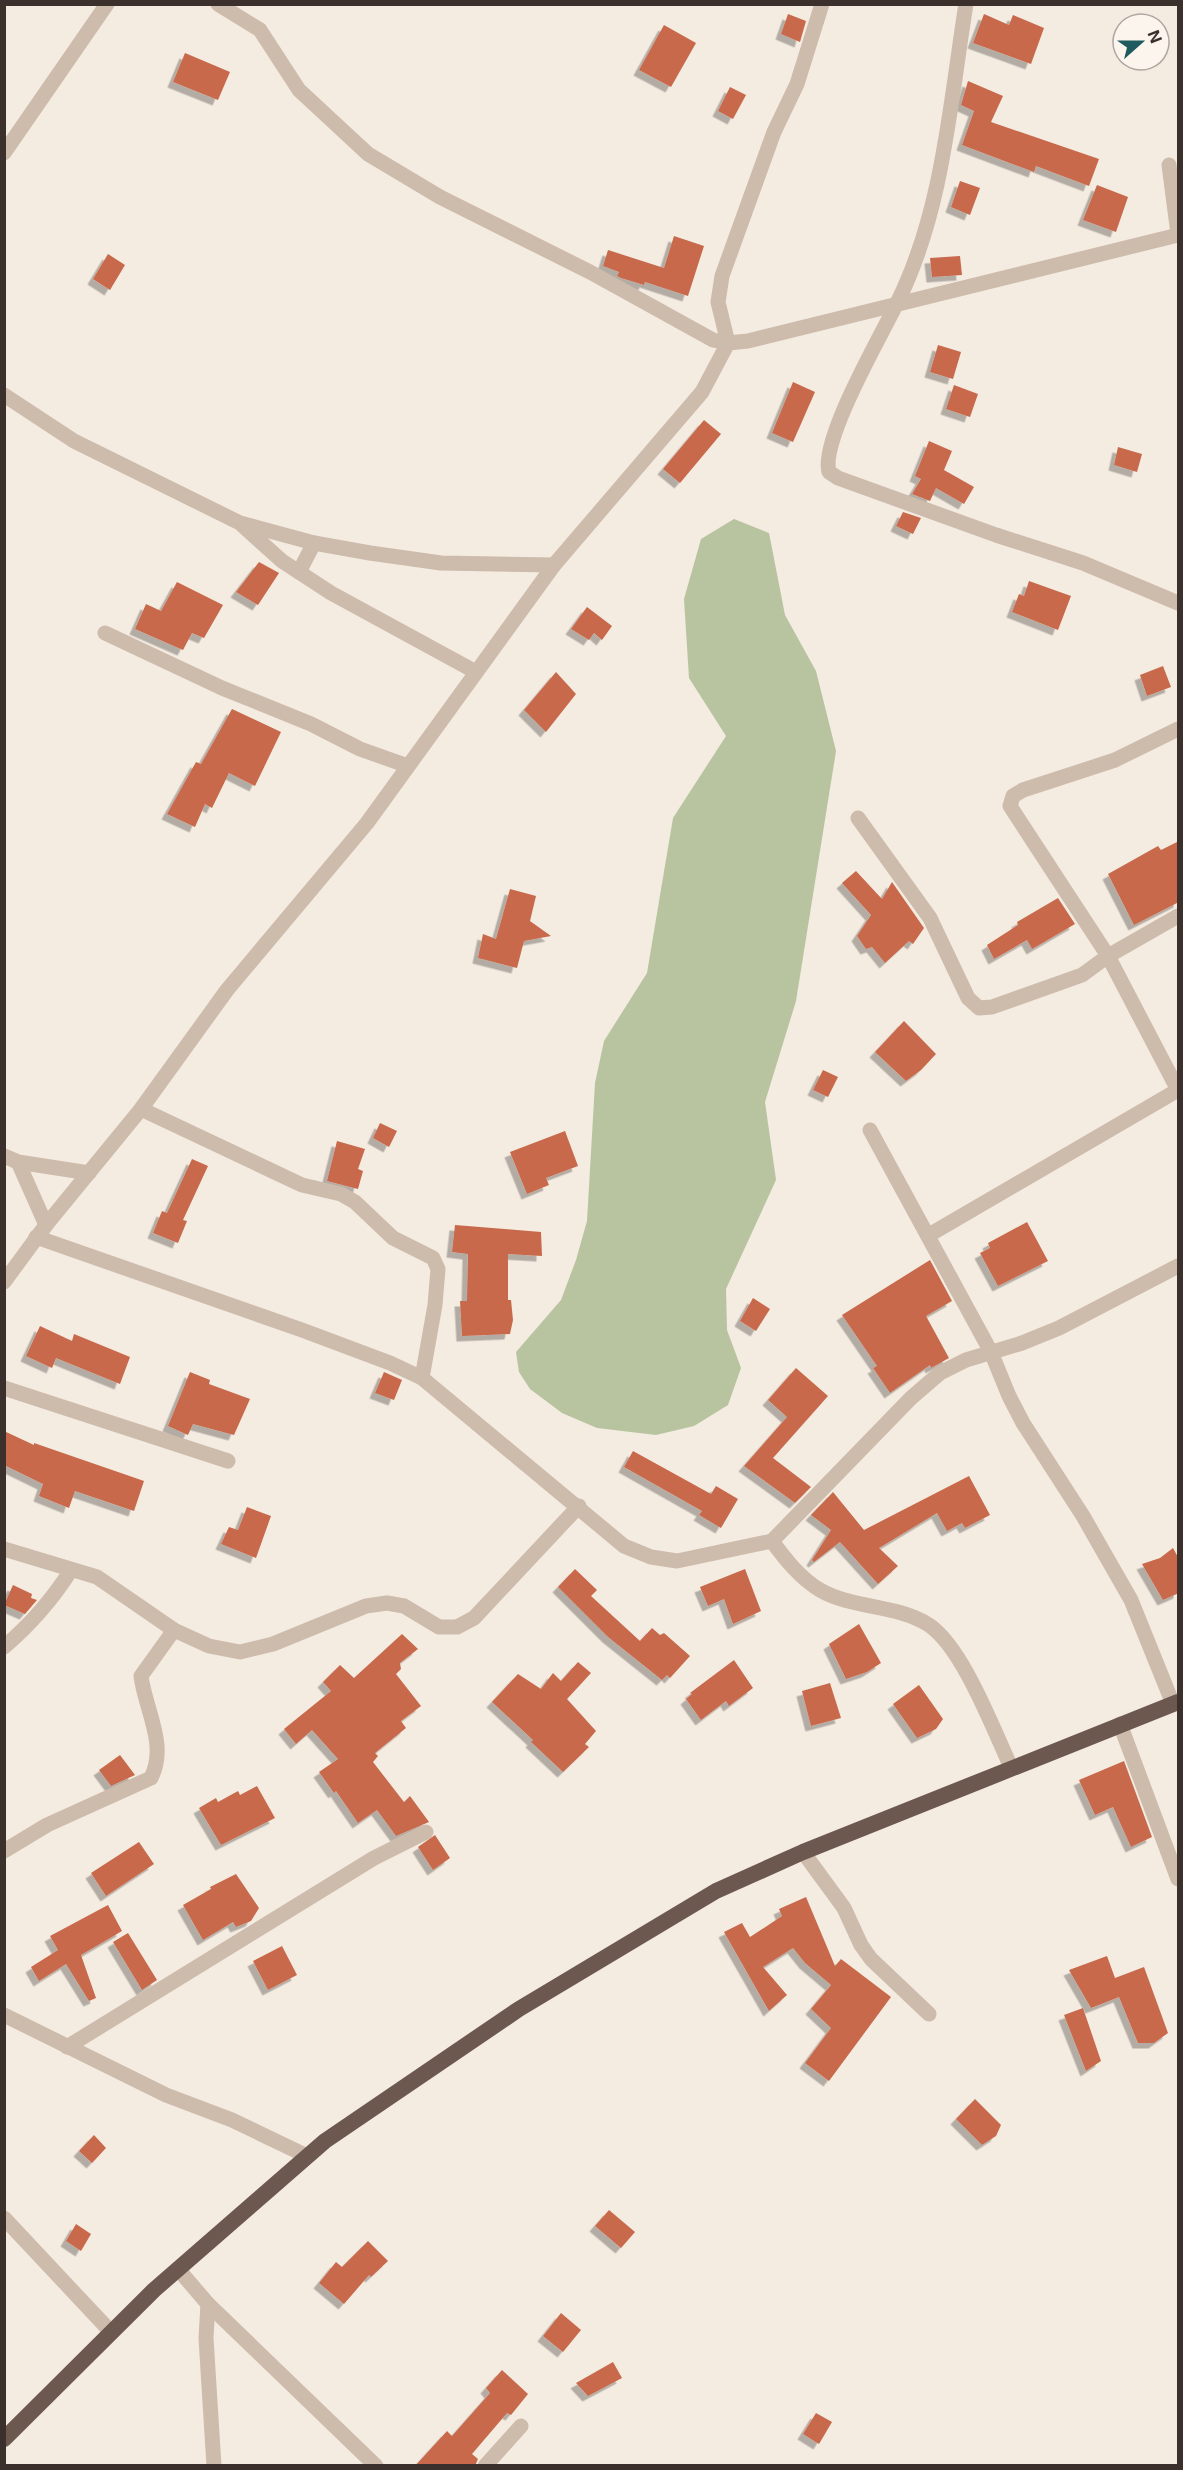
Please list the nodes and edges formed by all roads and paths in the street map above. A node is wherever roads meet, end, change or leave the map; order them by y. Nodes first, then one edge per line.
1 (107, 4) edge
2 (218, 4) edge
3 (822, 4) edge
4 (966, 4) edge
5 (4, 153) edge
6 (1169, 165) dead end
7 (1179, 234) edge
8 (897, 304) junction
9 (728, 343) junction
10 (4, 395) edge
11 (240, 523) junction
12 (314, 543) junction
13 (554, 565) junction
14 (299, 572) junction
15 (1179, 603) edge
16 (105, 633) dead end
17 (476, 672) junction
18 (1179, 729) edge
19 (408, 766) junction
20 (858, 818) dead end
21 (1179, 916) edge
22 (1108, 956) junction
23 (1178, 1090) edge
24 (141, 1109) junction
25 (870, 1130) dead end
26 (11, 1159) edge
27 (89, 1173) junction
28 (41, 1231) junction
29 (929, 1235) junction
30 (1179, 1266) edge
31 (4, 1282) edge
32 (991, 1352) junction
33 (422, 1378) junction
34 (4, 1388) edge
35 (228, 1461) dead end
36 (579, 1506) junction
37 (772, 1541) junction
38 (4, 1549) edge
39 (71, 1570) junction
40 (174, 1630) junction
41 (4, 1647) edge
42 (1176, 1703) edge
43 (1120, 1724) junction
44 (1011, 1767) junction
45 (426, 1832) dead end
46 (4, 1851) edge
47 (803, 1851) junction
48 (1179, 1878) edge
49 (929, 2014) dead end
50 (4, 2015) edge
51 (67, 2047) junction
52 (307, 2156) junction
53 (4, 2218) edge
54 (178, 2269) junction
55 (208, 2304) junction
56 (111, 2332) junction
57 (521, 2426) dead end
58 (4, 2439) edge
59 (214, 2466) edge
60 (376, 2466) edge
61 (485, 2466) edge

1 - 5 street
2 - 9 street
3 - 9 street
4 - 8 street
6 - 7 street
7 - 8 street
8 - 9 street
8 - 15 street
9 - 13 street
10 - 11 street
11 - 12 street
11 - 14 street
12 - 13 street
12 - 14 street
13 - 17 street
14 - 17 street
16 - 19 street
17 - 19 street
18 - 22 street
19 - 24 street
20 - 22 street
21 - 22 street
22 - 23 street
23 - 29 street
24 - 27 street
24 - 33 street
25 - 29 street
26 - 27 street
26 - 28 street
27 - 28 street
28 - 31 street
28 - 33 street
29 - 32 street
30 - 32 street
32 - 37 street
32 - 42 street
33 - 36 street
34 - 35 street
36 - 37 street
36 - 40 street
37 - 44 street
38 - 39 street
39 - 40 street
39 - 41 street
40 - 46 street
42 - 43 highway
43 - 44 highway
43 - 48 street
44 - 47 highway
45 - 51 street
47 - 49 street
47 - 52 highway
50 - 51 street
51 - 52 street
52 - 54 highway
53 - 56 street
54 - 55 street
54 - 56 highway
55 - 59 street
55 - 60 street
56 - 58 highway
57 - 61 street

